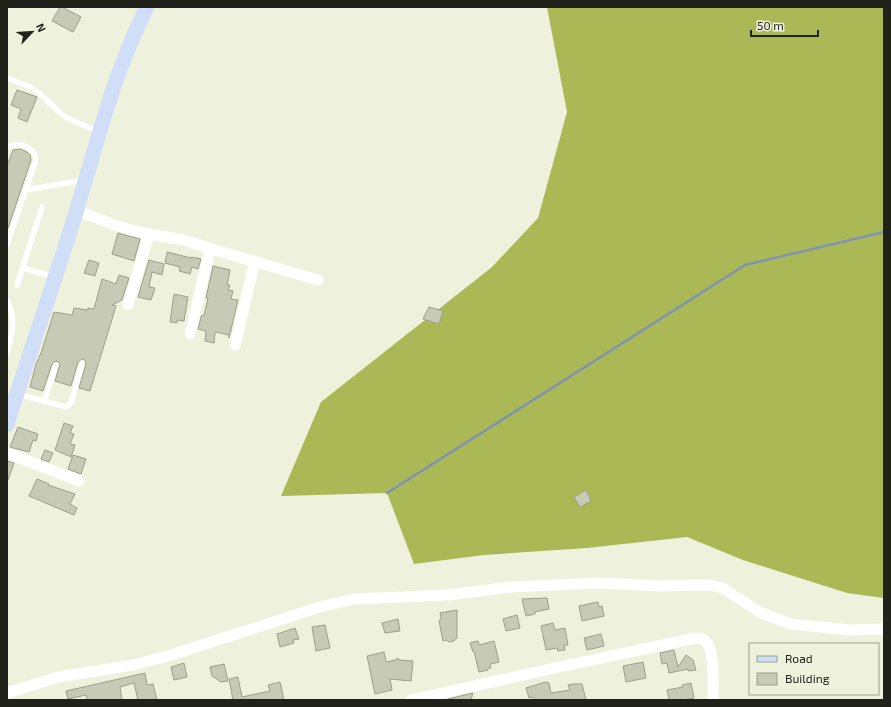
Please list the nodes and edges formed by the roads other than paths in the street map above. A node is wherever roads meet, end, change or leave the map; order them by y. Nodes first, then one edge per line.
1 (147, 7) edge
2 (7, 78) edge
3 (99, 132) junction
4 (7, 148) edge
5 (85, 180) junction
6 (26, 190) junction
7 (42, 207) dead end
8 (76, 210) junction
9 (149, 234) junction
10 (7, 244) edge
11 (210, 249) junction
12 (255, 261) junction
13 (23, 268) junction
14 (54, 277) junction
15 (318, 280) dead end
16 (17, 285) dead end
17 (7, 301) edge
18 (128, 304) dead end
19 (190, 334) dead end
20 (235, 345) dead end
21 (7, 353) edge
22 (82, 363) dead end
23 (56, 365) dead end
24 (13, 397) edge
25 (44, 402) junction
26 (7, 425) edge
27 (7, 453) edge
28 (79, 481) dead end
29 (884, 630) edge
30 (7, 693) edge
31 (411, 700) edge
32 (713, 700) edge

1 - 3 street
2 - 3 lane
3 - 5 street
4 - 6 lane
5 - 6 lane
5 - 8 street
6 - 10 lane
7 - 13 lane
8 - 9 street
8 - 14 street
9 - 11 street
9 - 18 street
11 - 12 street
11 - 19 street
12 - 15 street
12 - 20 street
13 - 14 lane
13 - 16 lane
14 - 24 street
17 - 21 lane
22 - 25 lane
23 - 25 lane
24 - 25 lane
24 - 26 street
27 - 28 street
29 - 30 street
31 - 32 street

